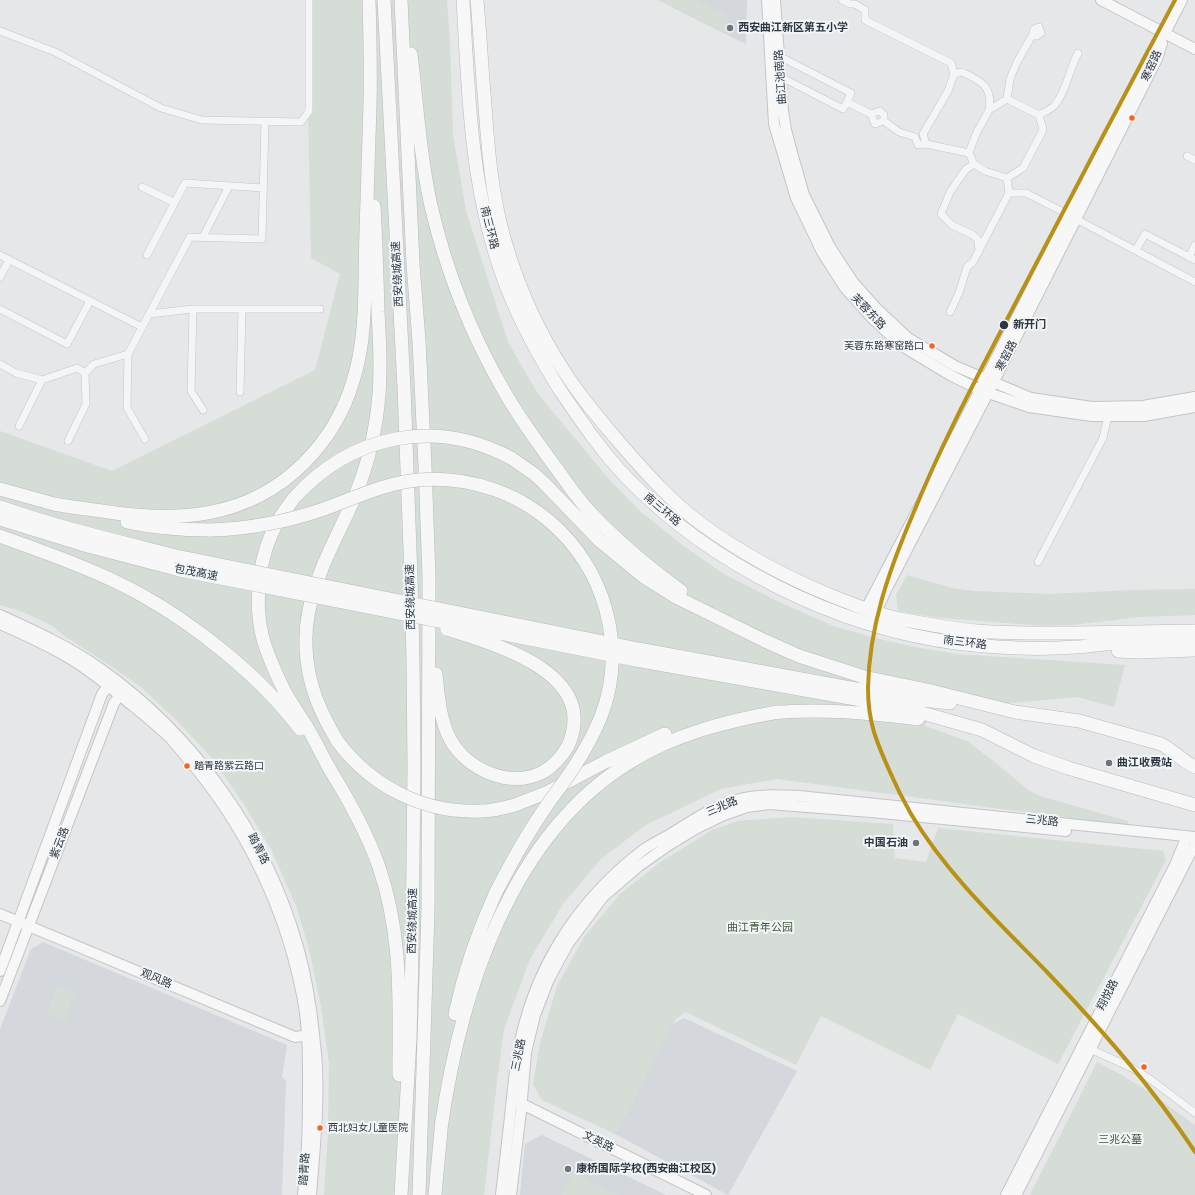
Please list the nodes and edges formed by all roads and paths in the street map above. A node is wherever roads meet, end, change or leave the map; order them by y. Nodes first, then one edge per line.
1 (309, 0) edge
2 (369, 0) edge
3 (384, 0) edge
4 (401, 0) edge
5 (405, 0) edge
6 (463, 0) edge
7 (477, 0) edge
8 (767, 0) edge
9 (775, 0) edge
10 (842, 0) edge
11 (1101, 0) edge
12 (1182, 0) edge
13 (0, 31) edge
14 (1165, 33) junction
15 (1033, 34) dead end
16 (1195, 48) edge
17 (1078, 53) dead end
18 (779, 56) junction
19 (954, 74) junction
20 (781, 77) junction
21 (1007, 99) junction
22 (370, 102) junction
23 (847, 102) junction
24 (989, 110) junction
25 (1039, 115) junction
26 (264, 121) junction
27 (774, 124) joint
28 (786, 130) joint
29 (923, 134) junction
30 (915, 138) junction
31 (926, 144) junction
32 (969, 153) junction
33 (1187, 156) dead end
34 (1195, 160) edge
35 (974, 164) junction
36 (1007, 178) junction
37 (229, 186) junction
38 (142, 187) dead end
39 (263, 188) junction
40 (1010, 193) junction
41 (174, 203) junction
42 (1072, 217) junction
43 (203, 237) junction
44 (1195, 245) edge
45 (1136, 250) junction
46 (979, 251) junction
47 (0, 255) edge
48 (147, 255) dead end
49 (1192, 259) edge
50 (9, 260) junction
51 (0, 277) edge
52 (1195, 282) edge
53 (90, 301) junction
54 (0, 309) edge
55 (193, 309) junction
56 (242, 309) junction
57 (320, 309) dead end
58 (950, 312) dead end
59 (148, 314) junction
60 (142, 327) junction
61 (128, 354) junction
62 (0, 364) edge
63 (85, 373) junction
64 (42, 380) junction
65 (990, 381) junction
66 (984, 391) junction
67 (240, 392) dead end
68 (1195, 397) edge
69 (1195, 407) edge
70 (203, 410) dead end
71 (1108, 416) junction
72 (19, 426) dead end
73 (145, 439) dead end
74 (68, 441) dead end
75 (0, 489) edge
76 (56, 504) junction
77 (0, 507) edge
78 (0, 519) edge
79 (0, 536) edge
80 (1038, 562) dead end
81 (429, 596) junction
82 (871, 611) junction
83 (396, 613) junction
84 (0, 615) edge
85 (728, 622) junction
86 (1195, 622) edge
87 (0, 624) edge
88 (1195, 631) edge
89 (1079, 633) junction
90 (1157, 637) junction
91 (1195, 640) edge
92 (1077, 647) junction
93 (1195, 650) edge
94 (637, 655) junction
95 (111, 682) junction
96 (122, 692) junction
97 (1005, 710) junction
98 (778, 712) junction
99 (972, 726) junction
100 (1195, 768) edge
101 (332, 773) junction
102 (1195, 805) edge
103 (1191, 841) edge
104 (0, 914) edge
105 (19, 922) junction
106 (29, 926) junction
107 (0, 971) edge
108 (0, 1001) edge
109 (311, 1036) junction
110 (1087, 1047) junction
111 (516, 1105) junction
112 (1195, 1113) edge
113 (441, 1128) junction
114 (303, 1195) edge
115 (311, 1195) edge
116 (400, 1195) edge
117 (419, 1195) edge
118 (435, 1195) edge
119 (501, 1195) edge
120 (511, 1195) edge
121 (692, 1195) edge
122 (706, 1195) edge
123 (1006, 1195) edge
124 (1016, 1195) edge

1 - 26 street
2 - 22 highway
3 - 116 highway, 西安绕城高速
4 - 81 highway, 西安绕城高速
5 - 85 highway
6 - 92 highway, 南三环路
7 - 82 highway, 南三环路
8 - 27 street, 曲江池南路
9 - 18 street, 曲江池南路
10 - 19 street
11 - 14 street
12 - 14 street, 寒窑路
13 - 26 street
14 - 16 street
14 - 42 street, 寒窑路
15 - 21 street
17 - 25 street
18 - 20 street, 曲江池南路
18 - 23 street
19 - 24 street
19 - 29 street
20 - 23 street
20 - 28 street, 曲江池南路
21 - 24 street
21 - 25 street
22 - 76 highway
22 - 98 highway, bridge
23 - 30 street
24 - 32 street
25 - 36 street
26 - 39 street
27 - 66 street, 芙蓉东路
28 - 65 street, 芙蓉东路
29 - 30 street
29 - 31 street
30 - 31 street
31 - 32 street
32 - 35 street
33 - 34 street
35 - 36 street
35 - 46 street
36 - 40 street
37 - 39 street
37 - 41 street
37 - 43 street
38 - 41 street
39 - 43 street
40 - 42 street
40 - 46 street
41 - 48 street
42 - 45 street
42 - 65 street, 寒窑路
43 - 59 street
44 - 49 street
45 - 49 street
45 - 52 street
46 - 58 street
47 - 50 street
50 - 51 street
50 - 53 street
53 - 54 street
53 - 60 street
55 - 56 street
55 - 59 street
55 - 70 street
56 - 57 street
56 - 67 street
59 - 60 street
60 - 61 street
61 - 63 street
61 - 73 street
62 - 64 street
63 - 64 street
63 - 74 street
64 - 72 street
65 - 66 street, 寒窑路
65 - 68 street, 芙蓉东路
66 - 71 street, 芙蓉东路
66 - 82 street, 寒窑路
69 - 71 street, 芙蓉东路
71 - 80 street
75 - 76 highway
76 - 113 highway, bridge
77 - 94 highway, bridge
78 - 83 highway, 包茂高速, bridge
79 - 101 highway
81 - 83 highway, bridge
81 - 117 highway, 西安绕城高速
82 - 89 highway, 南三环路
83 - 94 highway, bridge
84 - 95 street, 踏青路
85 - 97 highway
85 - 101 highway, bridge
86 - 89 highway
87 - 95 street, 踏青路
88 - 90 highway, 南三环路
89 - 90 highway, 南三环路
90 - 91 highway, 南三环路
90 - 92 highway, 南三环路
92 - 93 highway
94 - 97 highway
94 - 99 highway
95 - 96 street, 踏青路
95 - 105 street, 紫云路
96 - 106 street, 紫云路
96 - 109 street, 踏青路
97 - 100 highway
98 - 99 highway
98 - 113 highway
99 - 102 highway
101 - 116 highway
103 - 110 street, 翔悦路
103 - 111 street, 三兆路
104 - 105 street, 观风路
105 - 106 street, 观风路
105 - 107 street, 紫云路
106 - 108 street, 紫云路
106 - 109 street, 观风路
109 - 114 street, 踏青路
109 - 115 street, 踏青路
110 - 112 street
110 - 123 street, 翔悦路
110 - 124 street, 翔悦路
111 - 119 street, 三兆路
111 - 120 street, 三兆路
111 - 121 street, 文英路
111 - 122 street, 文英路
113 - 118 highway

